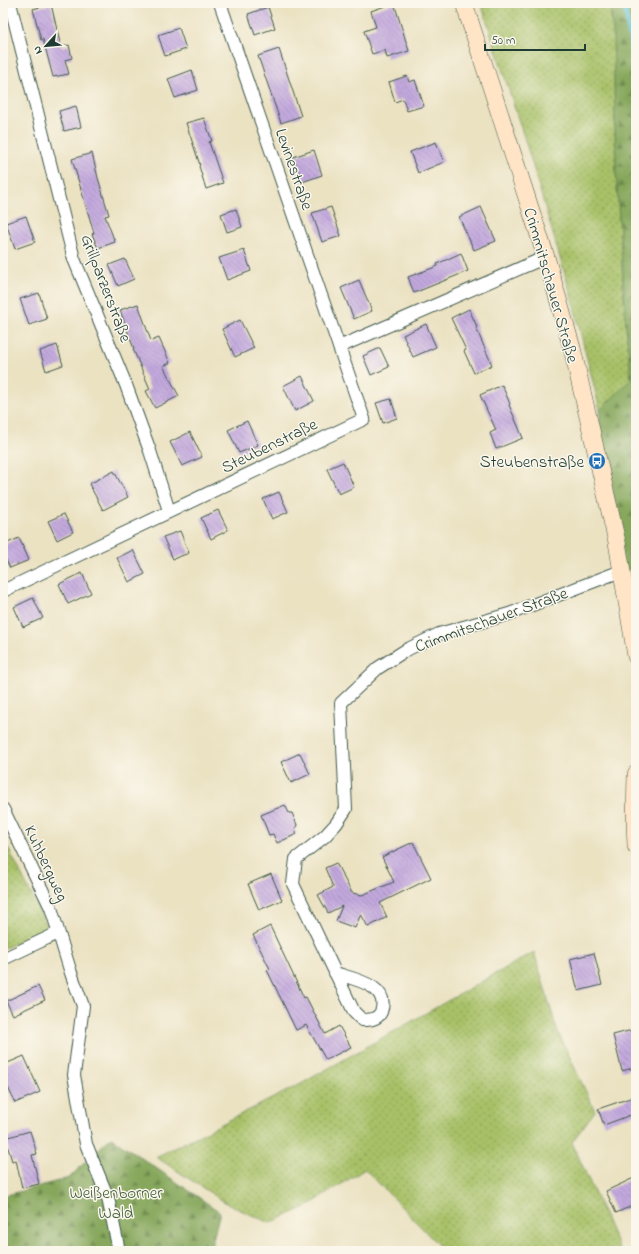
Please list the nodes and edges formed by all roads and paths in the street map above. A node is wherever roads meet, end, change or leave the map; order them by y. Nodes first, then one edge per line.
1 (10, 3) edge
2 (220, 3) edge
3 (464, 3) edge
4 (546, 257) junction
5 (339, 347) junction
6 (169, 511) junction
7 (621, 571) junction
8 (3, 591) edge
9 (636, 656) edge
10 (636, 774) edge
11 (3, 809) edge
12 (635, 822) edge
13 (636, 846) edge
14 (58, 933) junction
15 (3, 959) edge
16 (335, 973) dead end
17 (119, 1251) edge

1 - 6 street, Grillparzerstraße
2 - 5 street, Levinestraße
3 - 4 main road, Crimmitschauer Straße
4 - 5 street
4 - 7 main road, Crimmitschauer Straße
5 - 6 street, Steubenstraße
6 - 8 street, Steubenstraße
7 - 9 main road, Crimmitschauer Straße
7 - 16 street, Crimmitschauer Straße
10 - 12 main road
11 - 14 street, Kuhbergweg
12 - 13 main road
14 - 15 street
14 - 17 street, Kuhbergweg

